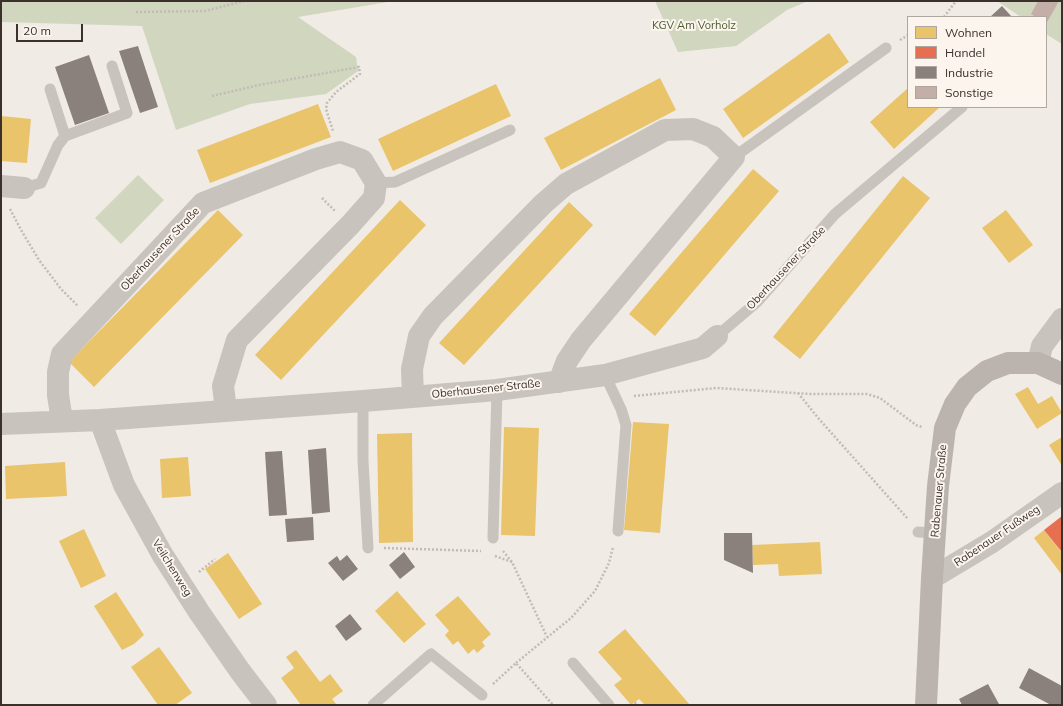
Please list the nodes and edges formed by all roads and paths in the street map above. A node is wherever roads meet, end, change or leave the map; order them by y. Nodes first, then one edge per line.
1 (244, 1) edge
2 (956, 1) edge
3 (136, 12) dead end
4 (945, 16) edge
5 (886, 48) dead end
6 (112, 66) dead end
7 (50, 89) dead end
8 (212, 96) dead end
9 (961, 108) edge
10 (510, 130) dead end
11 (65, 136) junction
12 (340, 152) junction
13 (734, 157) junction
14 (376, 183) junction
15 (1, 186) edge
16 (24, 188) joint
17 (322, 198) dead end
18 (10, 208) dead end
19 (331, 208) dead end
20 (1062, 319) edge
21 (93, 321) junction
22 (717, 336) joint
23 (1038, 363) junction
24 (1062, 374) edge
25 (559, 382) junction
26 (609, 383) junction
27 (497, 390) junction
28 (798, 393) junction
29 (413, 396) junction
30 (363, 401) junction
31 (226, 410) junction
32 (100, 420) junction
33 (1, 424) edge
34 (63, 427) junction
35 (944, 431) junction
36 (1062, 493) edge
37 (618, 531) joint
38 (927, 532) junction
39 (493, 538) joint
40 (368, 548) joint
41 (486, 553) dead end
42 (493, 555) dead end
43 (215, 559) dead end
44 (512, 562) junction
45 (201, 571) dead end
46 (932, 578) junction
47 (547, 637) junction
48 (573, 662) dead end
49 (516, 663) junction
50 (482, 695) joint
51 (266, 705) edge
52 (373, 705) edge
53 (553, 705) edge
54 (609, 705) edge
55 (926, 705) edge

1 - 3 path
2 - 4 path
5 - 13 lane
6 - 11 lane
7 - 11 lane
8 - 12 path
9 - 22 lane, Oberhausener Straße
10 - 14 lane
11 - 16 lane
12 - 14 street
12 - 21 street, Oberhausener Straße
13 - 25 street
13 - 29 street
14 - 31 street
15 - 16 street
17 - 19 path
18 - 21 path
20 - 23 street
21 - 34 street, Oberhausener Straße
22 - 26 street, Oberhausener Straße
23 - 24 main road, Rabenauer Straße
23 - 35 main road, Rabenauer Straße
25 - 26 street, Oberhausener Straße
25 - 27 street, Oberhausener Straße
26 - 28 path
26 - 37 lane
27 - 29 street, Oberhausener Straße
27 - 39 lane
28 - 35 path
28 - 38 path
29 - 30 street, Oberhausener Straße
30 - 31 street, Oberhausener Straße
30 - 40 lane
31 - 32 street, Oberhausener Straße
32 - 34 street, Oberhausener Straße
32 - 51 street, Veilchenweg
33 - 34 street, Oberhausener Straße
35 - 38 main road, Rabenauer Straße
36 - 46 street, Rabenauer Fußweg
37 - 47 path
38 - 46 main road, Rabenauer Straße
39 - 44 path
40 - 41 path
42 - 44 path
43 - 45 path
44 - 47 path
46 - 55 main road, Rabenauer Straße
47 - 49 path
48 - 54 lane
49 - 50 path
49 - 53 path
50 - 52 lane

